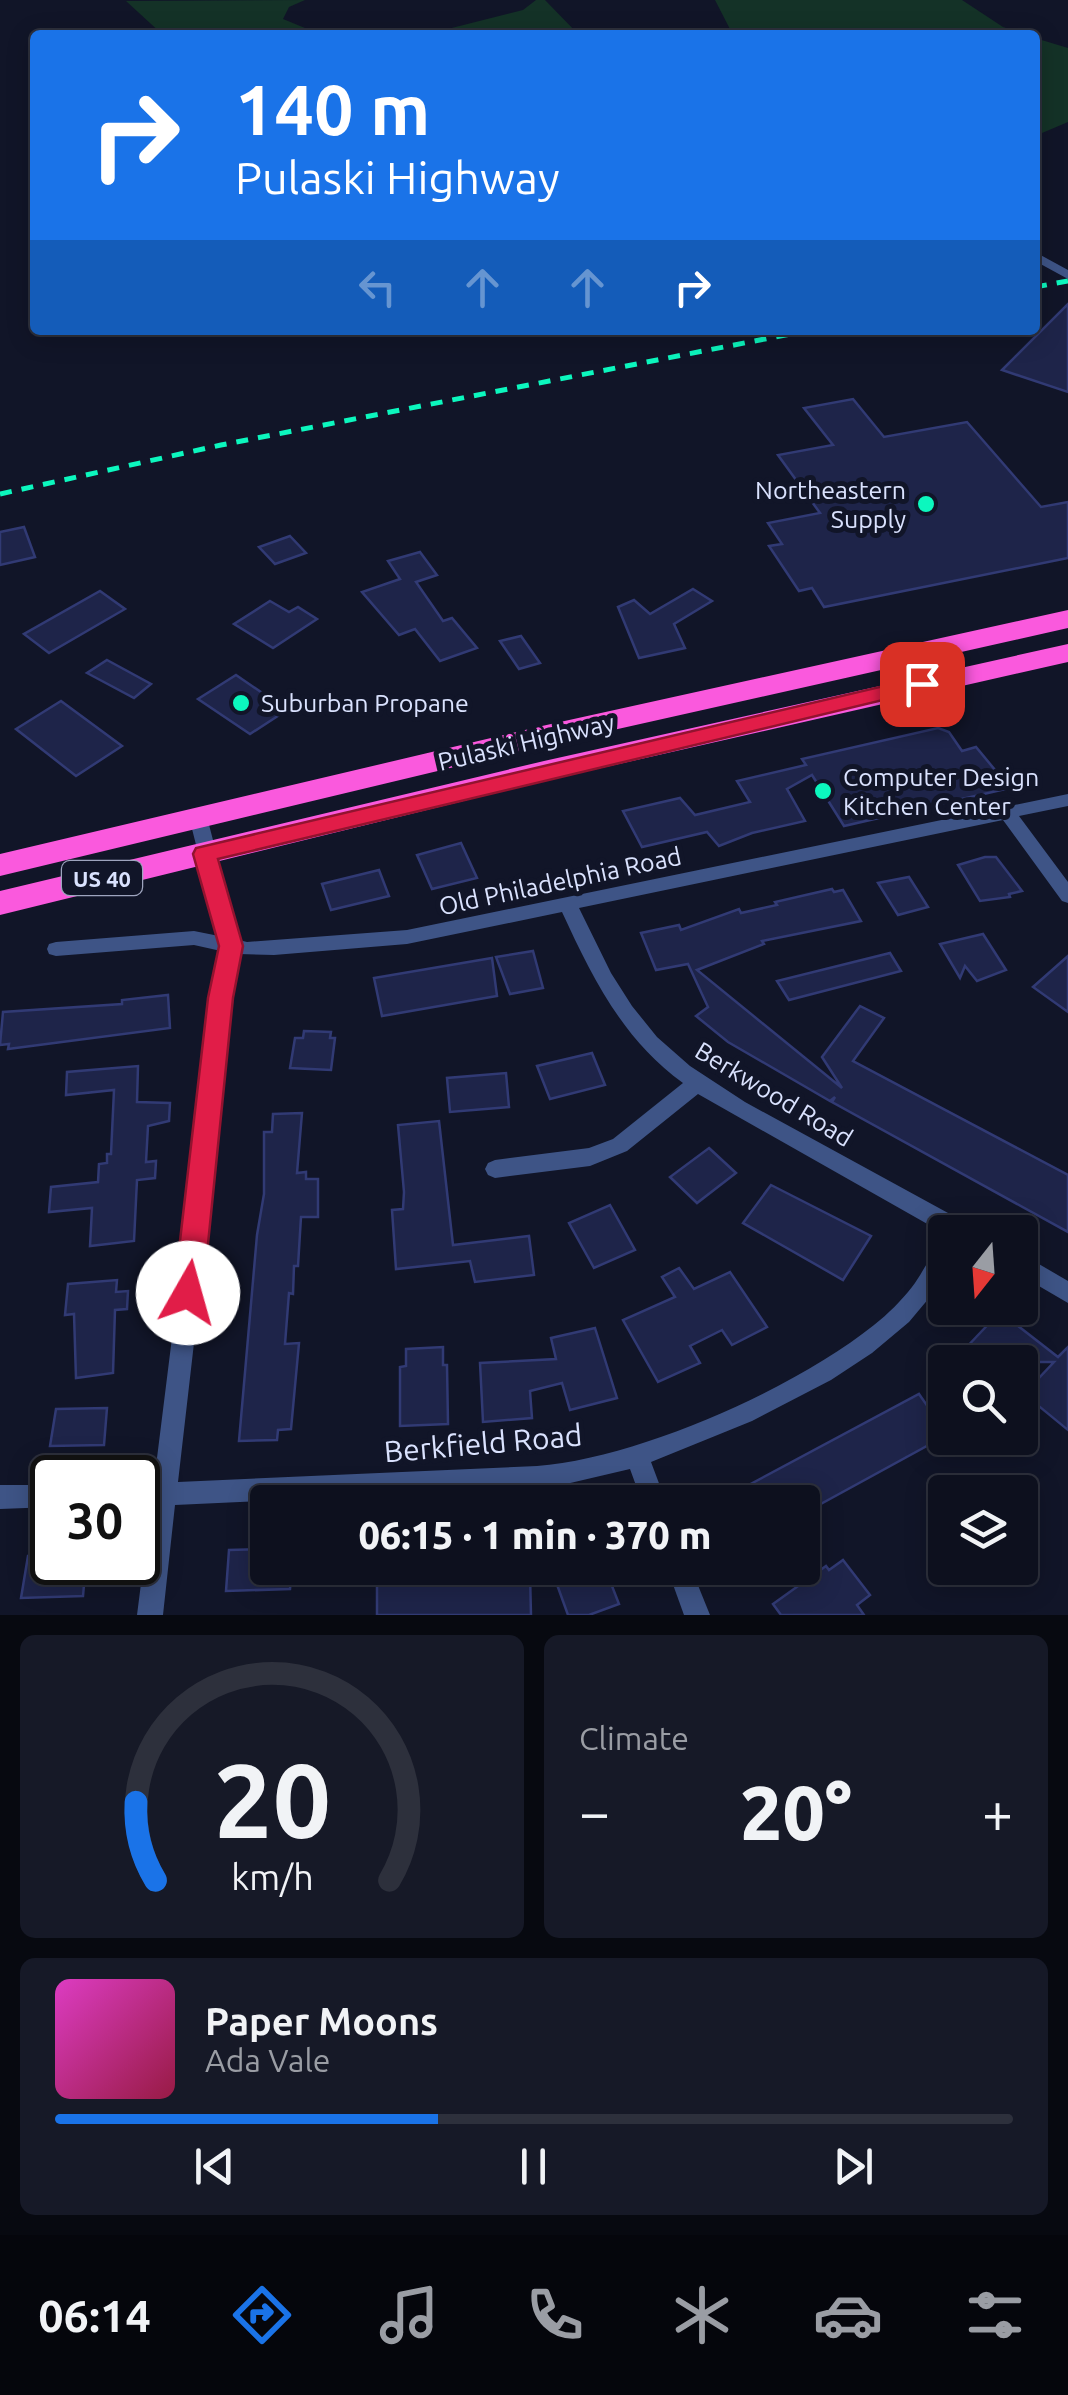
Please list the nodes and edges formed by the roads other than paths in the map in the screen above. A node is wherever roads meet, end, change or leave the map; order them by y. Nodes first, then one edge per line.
1 (1040, 259) edge
2 (1068, 275) edge
3 (1068, 619) edge
4 (1068, 652) edge
5 (1068, 800) edge
6 (1006, 813) junction
7 (198, 817) junction
8 (204, 854) junction
9 (0, 865) edge
10 (1068, 896) edge
11 (0, 903) edge
12 (569, 906) junction
13 (231, 946) junction
14 (56, 949) dead end
15 (697, 1083) junction
16 (496, 1169) dead end
17 (929, 1215) edge
18 (1038, 1274) edge
19 (928, 1286) edge
20 (1068, 1293) edge
21 (636, 1456) junction
22 (647, 1485) edge
23 (160, 1494) edge
24 (164, 1494) junction
25 (30, 1496) edge
26 (0, 1497) edge
27 (686, 1585) edge
28 (150, 1615) edge
29 (698, 1615) edge

1 - 2 street
3 - 7 highway, Pulaski Highway / US 40
4 - 8 highway, Pulaski Highway / US 40
5 - 6 street, Old Philadelphia Road
6 - 10 street
6 - 12 street, Old Philadelphia Road
7 - 8 street
7 - 9 highway, Pulaski Highway / US 40
8 - 11 highway, Pulaski Highway / US 40
8 - 13 street
12 - 13 street, Old Philadelphia Road
12 - 15 street, Berkwood Road
13 - 14 street, Old Philadelphia Road
13 - 24 street
15 - 16 street
15 - 17 street, Berkwood Road
18 - 20 street
19 - 21 street, Berkfield Road
21 - 22 street
21 - 24 street, Berkfield Road
23 - 24 street, Berkfield Road
24 - 28 street
25 - 26 street
27 - 29 street

